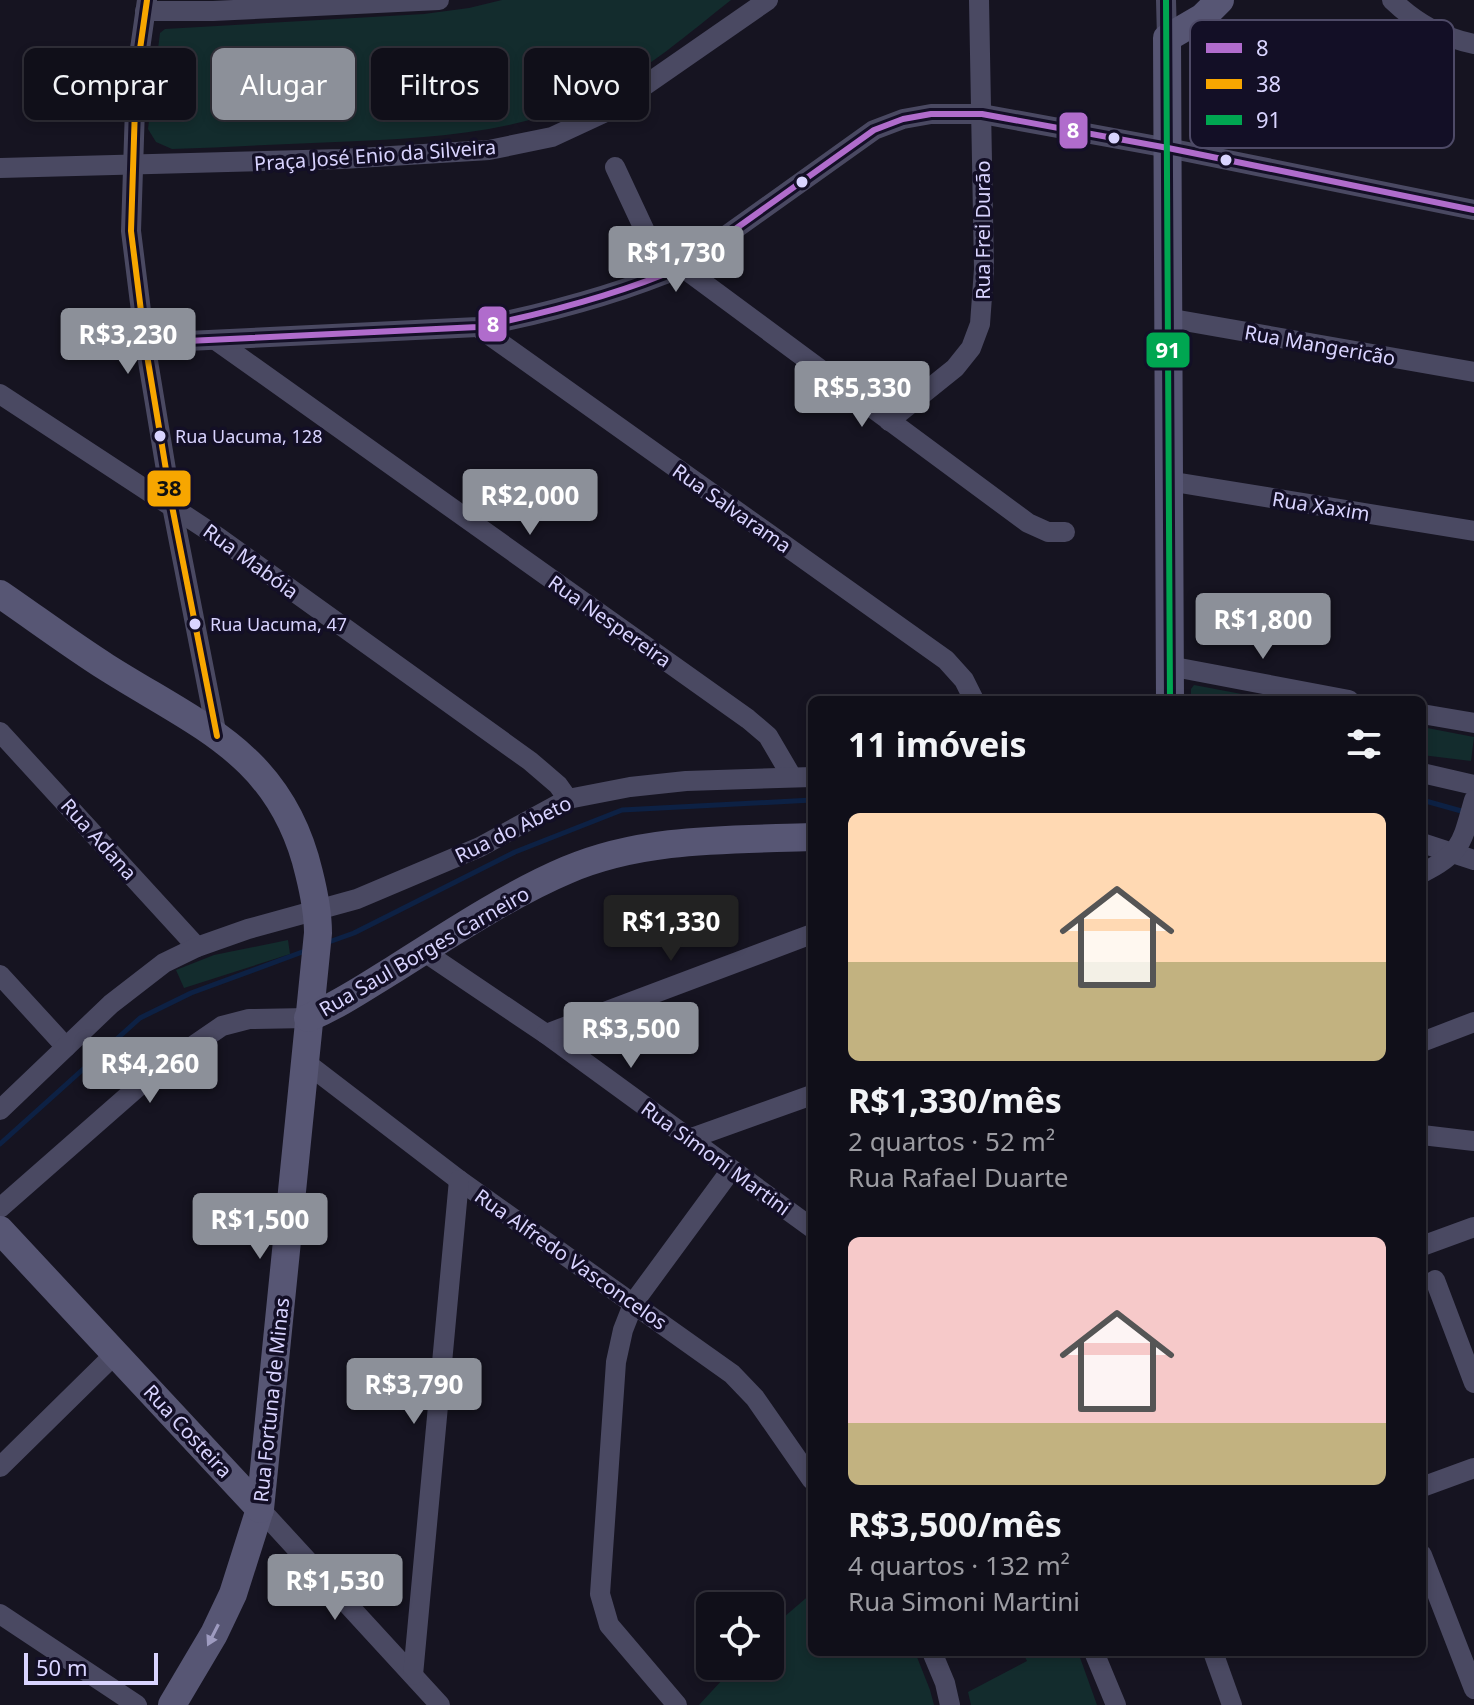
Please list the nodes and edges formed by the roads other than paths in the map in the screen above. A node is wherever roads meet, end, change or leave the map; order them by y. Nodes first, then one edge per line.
1 (439, 0) edge
2 (768, 0) edge
3 (979, 0) edge
4 (1166, 0) edge
5 (1220, 0) edge
6 (1392, 0) edge
7 (358, 2) edge
8 (146, 6) edge
9 (1197, 20) edge
10 (1416, 20) edge
11 (1190, 26) edge
12 (1167, 38) junction
13 (1454, 39) edge
14 (1474, 44) edge
15 (982, 114) junction
16 (1168, 148) junction
17 (133, 166) junction
18 (615, 167) dead end
19 (0, 168) edge
20 (1474, 210) edge
21 (674, 271) junction
22 (1167, 318) junction
23 (478, 327) junction
24 (217, 341) junction
25 (145, 343) junction
26 (1474, 372) edge
27 (0, 394) edge
28 (889, 421) junction
29 (1168, 481) junction
30 (172, 506) junction
31 (1474, 531) edge
32 (1065, 532) dead end
33 (0, 594) edge
34 (1169, 666) junction
35 (972, 696) edge
36 (1170, 696) edge
37 (1328, 696) edge
38 (1426, 715) edge
39 (1474, 723) edge
40 (0, 732) edge
41 (217, 736) junction
42 (1426, 774) edge
43 (802, 777) edge
44 (1474, 785) edge
45 (568, 799) junction
46 (1474, 800) edge
47 (808, 837) edge
48 (1426, 844) edge
49 (1463, 852) edge
50 (1426, 871) edge
51 (318, 922) junction
52 (808, 936) edge
53 (197, 947) junction
54 (423, 951) junction
55 (0, 975) edge
56 (308, 1018) junction
57 (1474, 1022) edge
58 (546, 1034) junction
59 (1426, 1040) edge
60 (66, 1047) junction
61 (305, 1062) junction
62 (808, 1096) edge
63 (0, 1110) edge
64 (1426, 1135) edge
65 (689, 1139) junction
66 (1474, 1141) edge
67 (731, 1170) junction
68 (459, 1180) junction
69 (0, 1208) edge
70 (808, 1225) edge
71 (1474, 1227) edge
72 (0, 1230) edge
73 (1426, 1245) edge
74 (1435, 1280) dead end
75 (634, 1302) junction
76 (116, 1353) junction
77 (1474, 1383) edge
78 (0, 1467) edge
79 (1474, 1468) edge
80 (808, 1474) edge
81 (1426, 1486) edge
82 (260, 1509) junction
83 (1426, 1565) edge
84 (0, 1614) edge
85 (934, 1656) edge
86 (1096, 1656) edge
87 (1214, 1656) edge
88 (413, 1675) junction
89 (1474, 1689) edge
90 (137, 1705) edge
91 (172, 1705) edge
92 (440, 1705) edge
93 (677, 1705) edge
94 (950, 1705) edge
95 (1116, 1705) edge
96 (1232, 1705) edge

1 - 7 street
2 - 17 street, Praça José Enio da Silveira
3 - 15 street, Rua Frei Durão
4 - 12 street
5 - 9 street
6 - 10 street
7 - 8 street
8 - 17 street
11 - 12 street
12 - 16 street
13 - 14 street
15 - 16 street
15 - 21 street
15 - 28 street, Rua Frei Durão
16 - 20 street
16 - 22 street
17 - 19 street, Praça José Enio da Silveira
17 - 25 street
18 - 21 street
21 - 23 street
21 - 28 street
22 - 26 street, Rua Mangericão
22 - 29 street
23 - 24 street
23 - 35 street, Rua Salvarama
24 - 25 street
24 - 43 street, Rua Nespereira
25 - 30 street
27 - 30 street, Rua Mabóia
28 - 32 street
29 - 31 street, Rua Xaxim
29 - 34 street
30 - 41 street
30 - 45 street, Rua Mabóia
33 - 41 street, Rua Fortuna de Minas
34 - 36 street
34 - 37 street
38 - 39 street
40 - 53 street, Rua Adana
41 - 51 street, Rua Fortuna de Minas
42 - 44 street
43 - 45 street, Rua do Abeto
45 - 51 street, Rua do Abeto
46 - 49 street
47 - 54 street, Rua Saul Borges Carneiro
48 - 49 street
49 - 50 street
51 - 53 street, Rua do Abeto
51 - 56 street, Rua Fortuna de Minas
52 - 58 street
53 - 60 street, Rua do Abeto
54 - 56 street, Rua Saul Borges Carneiro
54 - 58 street, Rua Simoni Martini
55 - 60 street
56 - 61 street, Rua Fortuna de Minas
56 - 69 street, Rua Saul Borges Carneiro
57 - 59 street
58 - 65 street, Rua Simoni Martini
60 - 63 street, Rua do Abeto
61 - 68 street, Rua Alfredo Vasconcelos
61 - 82 street, Rua Fortuna de Minas
62 - 65 street
64 - 66 street
65 - 67 street, Rua Simoni Martini
67 - 70 street, Rua Simoni Martini
67 - 75 street
68 - 75 street, Rua Alfredo Vasconcelos
68 - 88 street
71 - 73 street
72 - 76 street, Rua Costeira
74 - 77 street
75 - 80 street, Rua Alfredo Vasconcelos
75 - 93 street
76 - 78 street
76 - 82 street, Rua Costeira
79 - 81 street
82 - 88 street, Rua Costeira
82 -> 91 street, Rua Fortuna de Minas
83 - 89 street
84 - 90 street
85 - 94 street
86 - 95 street
87 - 96 street
88 - 92 street, Rua Costeira

